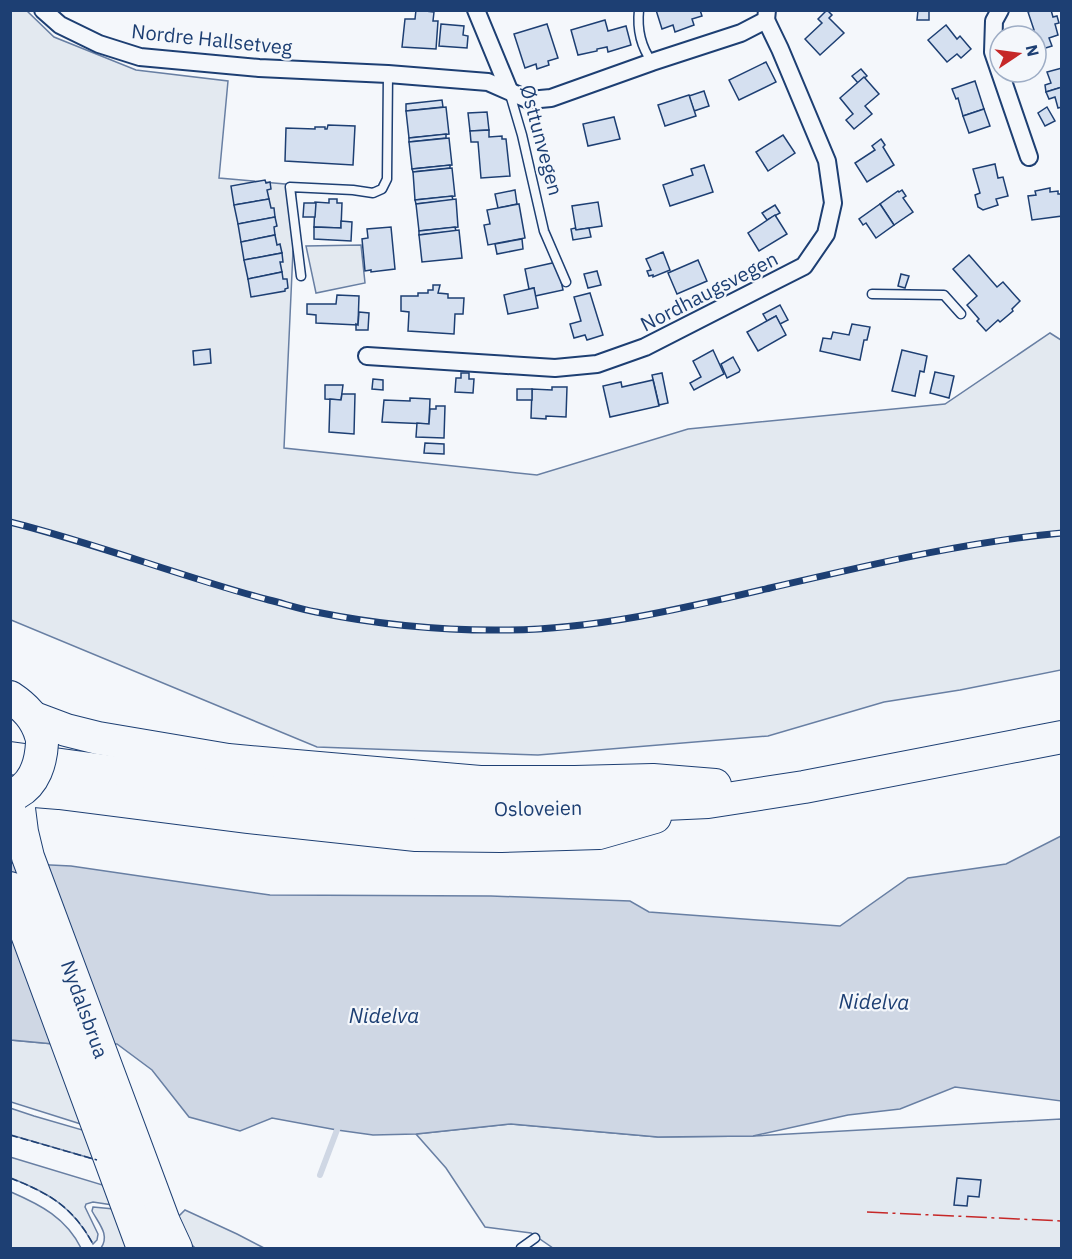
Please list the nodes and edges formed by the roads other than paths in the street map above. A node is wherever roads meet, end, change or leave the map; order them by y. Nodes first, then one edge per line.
1 (43, 10) edge
2 (476, 10) edge
3 (639, 10) edge
4 (1000, 10) edge
5 (766, 15) edge
6 (652, 63) junction
7 (388, 74) junction
8 (509, 90) junction
9 (1029, 157) dead end
10 (301, 276) dead end
11 (566, 282) dead end
12 (872, 294) dead end
13 (961, 314) dead end
14 (367, 356) dead end
15 (10, 697) edge
16 (38, 731) junction
17 (1062, 737) edge
18 (10, 758) edge
19 (779, 791) junction
20 (17, 793) edge
21 (708, 802) junction
22 (10, 888) edge
23 (155, 1238) edge
24 (535, 1238) dead end
25 (521, 1248) edge

1 - 7 street, Nordre Hallsetveg
2 - 8 street, Østtunvegen
3 - 6 lane
4 - 9 street
5 - 6 street, Nordre Hallsetveg
5 - 14 street, Nordhaugsvegen
6 - 8 street, Nordre Hallsetveg
7 - 8 street, Nordre Hallsetveg
7 - 10 lane
8 - 11 lane, Østtunvegen
12 - 13 lane
15 - 16 highway
16 - 19 highway
16 - 20 highway, bridge
17 - 19 highway, Osloveien
18 - 21 highway, Osloveien
19 - 21 highway, Osloveien
20 - 21 highway
20 - 23 highway, Nydalsbrua
22 - 23 highway, Nydalsbrua
24 - 25 lane

